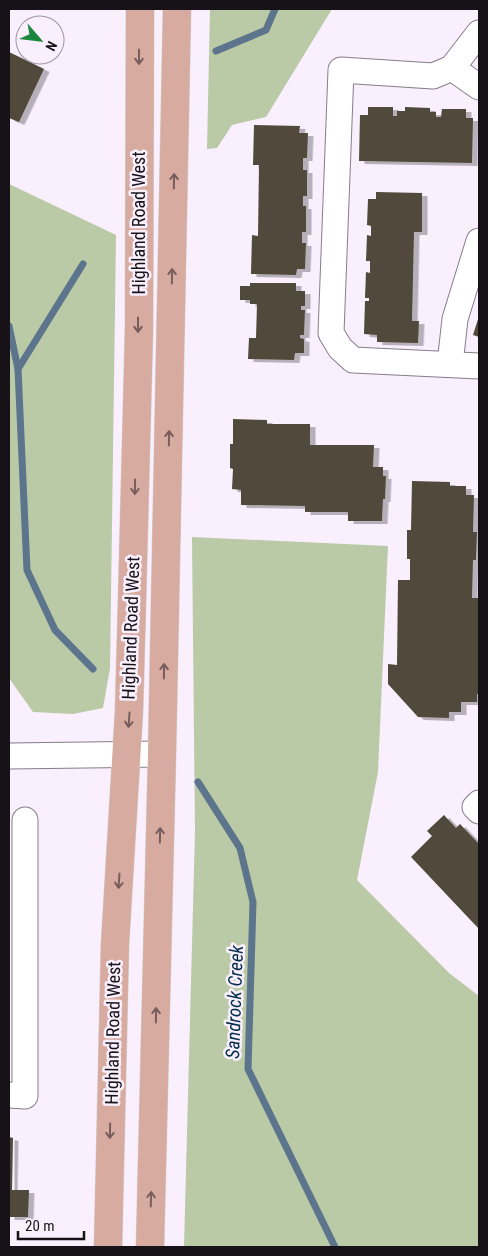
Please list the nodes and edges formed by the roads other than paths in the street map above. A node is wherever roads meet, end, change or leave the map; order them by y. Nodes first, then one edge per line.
1 (140, 9) edge
2 (177, 9) edge
3 (479, 33) edge
4 (452, 68) junction
5 (479, 87) edge
6 (479, 241) edge
7 (450, 364) junction
8 (479, 366) edge
9 (126, 754) junction
10 (162, 754) junction
11 (9, 756) edge
12 (479, 803) edge
13 (479, 811) edge
14 (25, 820) dead end
15 (17, 1028) edge
16 (9, 1096) edge
17 (108, 1247) edge
18 (150, 1247) edge

1 -> 9 main road, Highland Road West
10 -> 2 main road, Highland Road West
3 - 4 lane
4 - 5 lane
4 - 7 lane
6 - 7 lane
7 - 8 lane
9 - 10 lane
9 - 11 lane
9 -> 17 main road, Highland Road West
18 -> 10 main road, Highland Road West
12 - 13 lane
14 - 15 lane
15 - 16 lane

